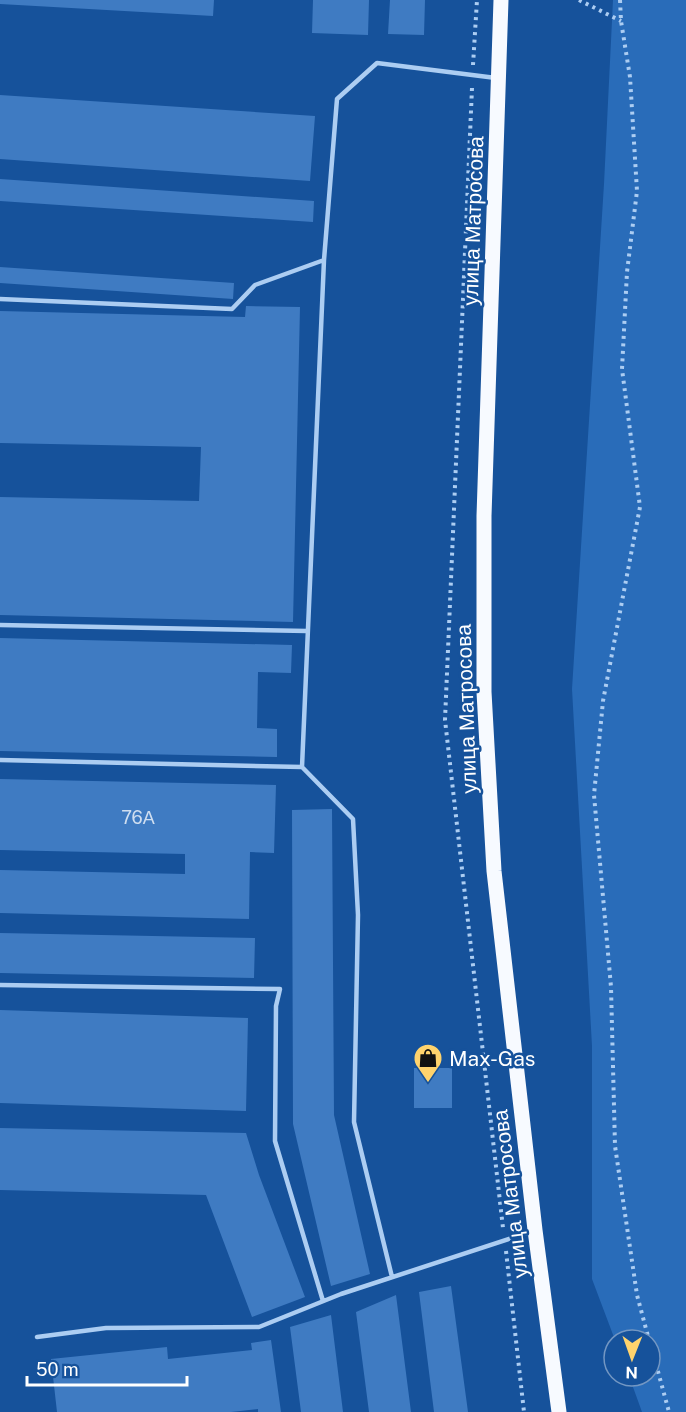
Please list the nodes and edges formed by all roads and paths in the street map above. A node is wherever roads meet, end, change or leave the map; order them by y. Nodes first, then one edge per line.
1 (477, 0) edge
2 (501, 0) edge
3 (579, 0) edge
4 (620, 0) edge
5 (621, 21) junction
6 (472, 75) junction
7 (499, 79) junction
8 (324, 260) junction
9 (0, 299) edge
10 (0, 626) edge
11 (307, 631) junction
12 (0, 760) edge
13 (302, 767) junction
14 (0, 985) edge
15 (536, 1230) junction
16 (392, 1277) junction
17 (323, 1301) junction
18 (647, 1328) edge
19 (37, 1337) dead end
20 (662, 1386) edge
21 (559, 1412) edge
22 (669, 1412) edge

1 - 6 path
2 - 7 main road, улица Матросова
3 - 5 path
4 - 5 path
5 - 18 path
6 - 7 lane
6 - 8 lane
7 - 15 main road, улица Матросова
8 - 9 lane
8 - 11 lane
10 - 11 lane
11 - 13 lane
12 - 13 lane
13 - 16 lane
14 - 17 lane
15 - 16 lane
15 - 21 main road, улица Матросова
16 - 17 lane
17 - 19 lane
20 - 22 path

